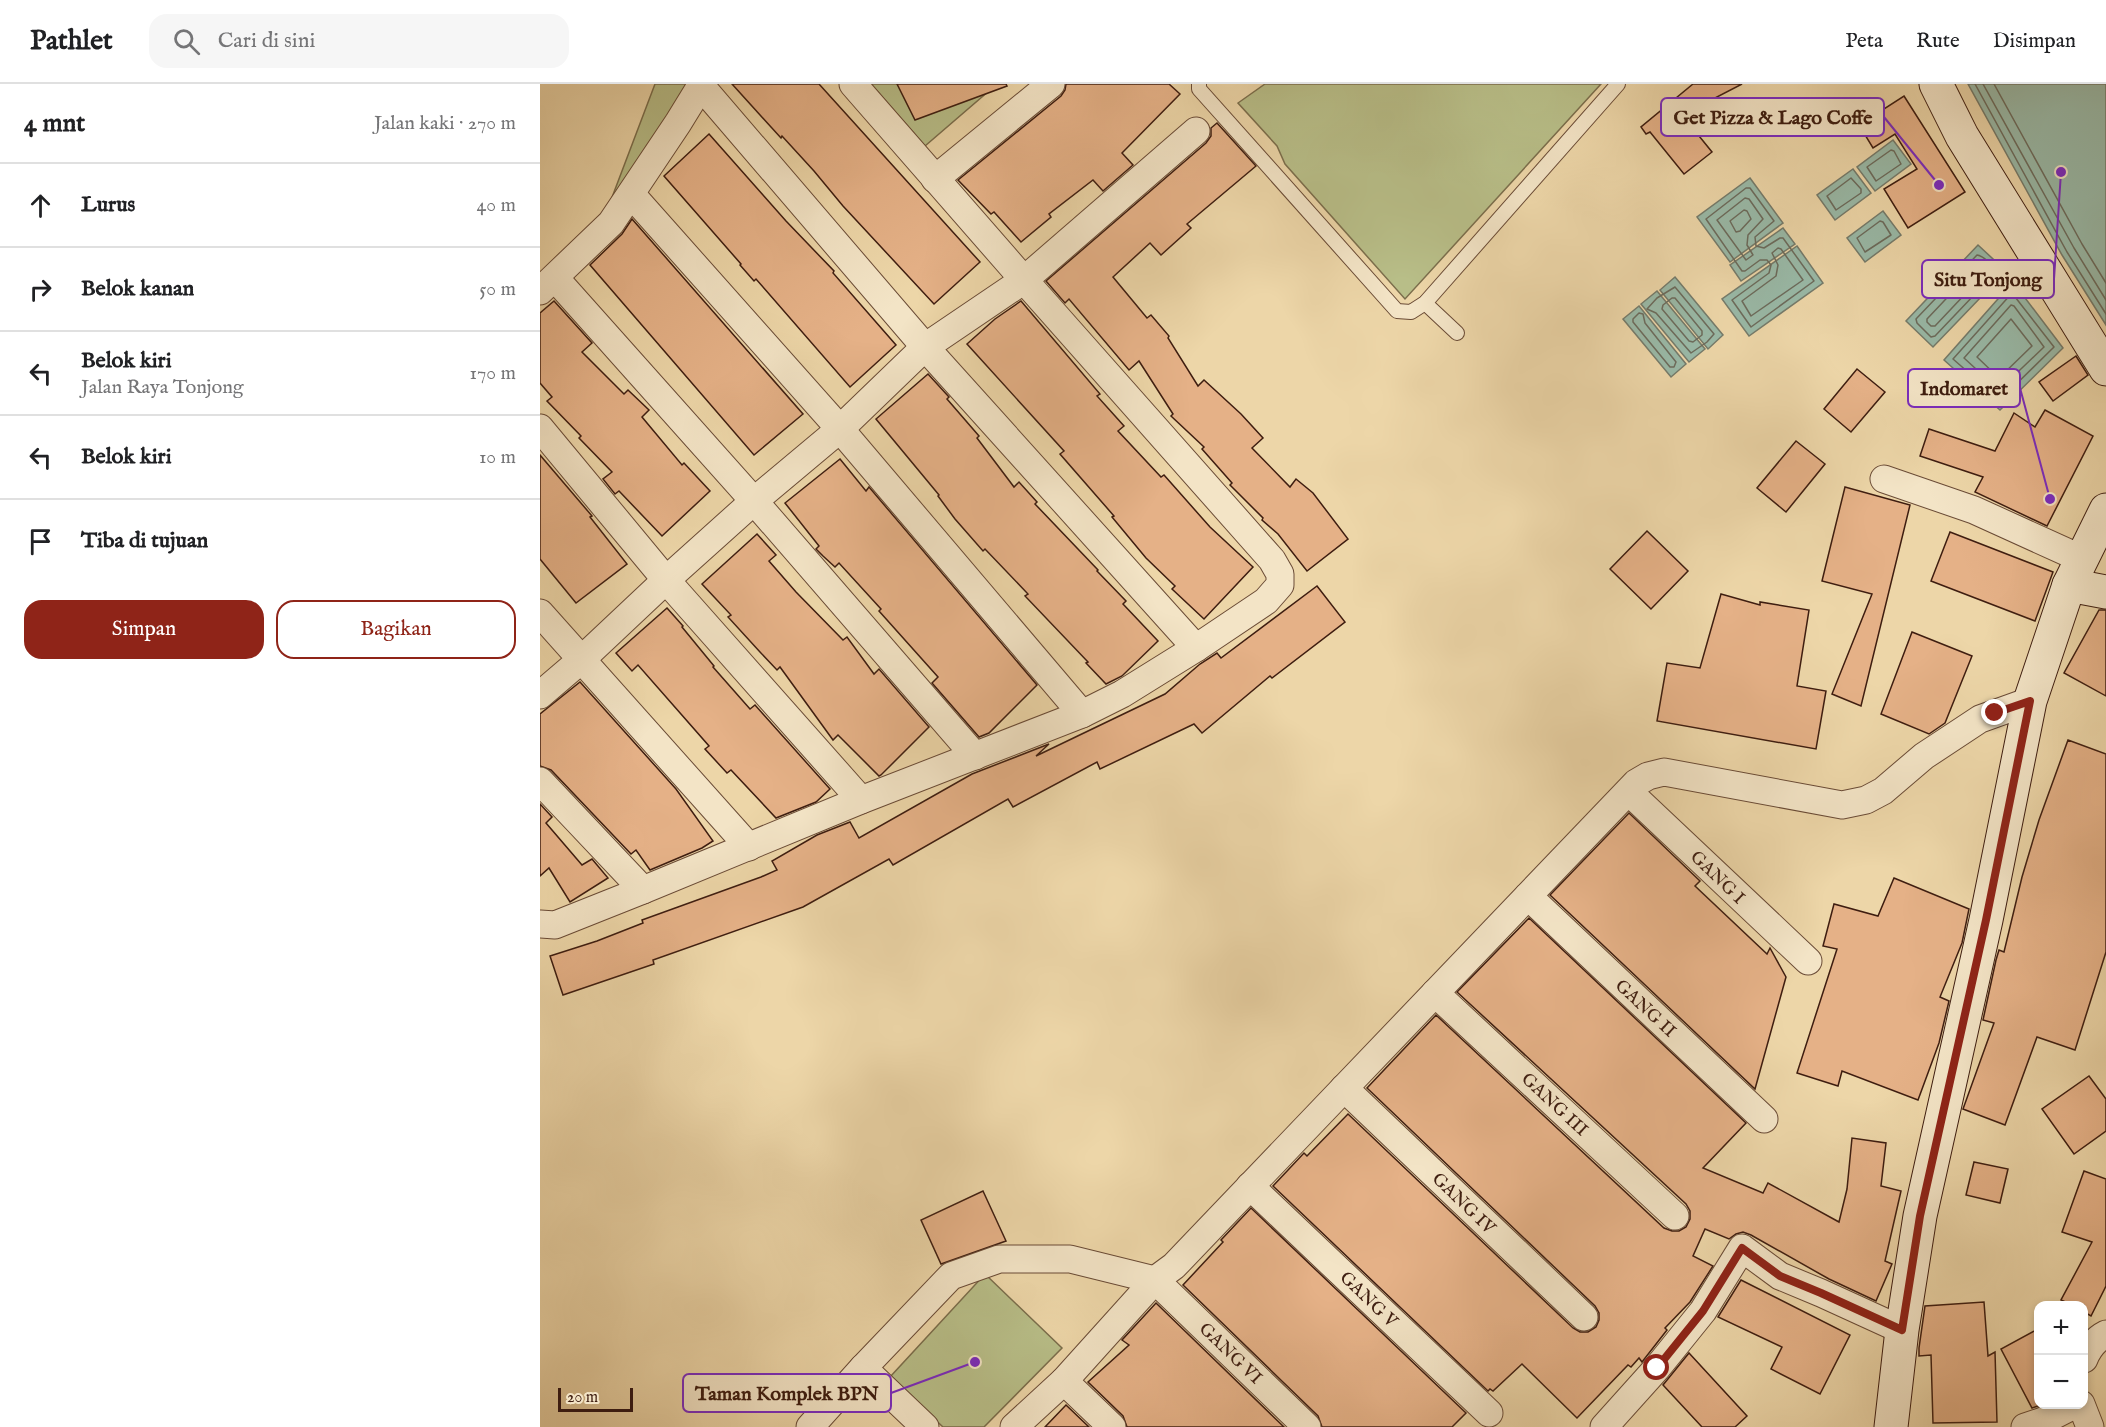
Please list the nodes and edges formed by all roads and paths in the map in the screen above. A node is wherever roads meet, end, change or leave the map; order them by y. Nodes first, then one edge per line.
1 (853, 84) edge
2 (1049, 84) edge
3 (1199, 84) edge
4 (1618, 84) edge
5 (1936, 84) edge
6 (701, 85) edge
7 (1196, 130) dead end
8 (936, 179) junction
9 (631, 194) junction
10 (1024, 280) junction
11 (548, 284) edge
12 (1425, 303) junction
13 (1457, 333) dead end
14 (924, 347) junction
15 (2106, 369) edge
16 (540, 428) edge
17 (840, 429) junction
18 (1884, 479) dead end
19 (754, 501) junction
20 (2106, 510) edge
21 (2075, 572) junction
22 (666, 580) junction
23 (2106, 592) edge
24 (540, 613) edge
25 (1196, 648) junction
26 (581, 660) junction
27 (540, 695) edge
28 (2030, 701) junction
29 (1082, 714) junction
30 (975, 756) junction
31 (540, 781) edge
32 (1629, 792) junction
33 (861, 800) junction
34 (749, 848) junction
35 (644, 890) junction
36 (1528, 896) junction
37 (540, 924) edge
38 (1808, 961) dead end
39 (1435, 993) junction
40 (1344, 1088) junction
41 (1764, 1119) dead end
42 (1250, 1186) junction
43 (1675, 1216) dead end
44 (1155, 1280) junction
45 (1584, 1317) dead end
46 (1902, 1330) junction
47 (2106, 1334) edge
48 (2085, 1355) edge
49 (863, 1368) junction
50 (1064, 1381) junction
51 (2066, 1409) edge
52 (2083, 1409) edge
53 (1489, 1413) dead end
54 (810, 1427) edge
55 (925, 1427) edge
56 (1014, 1427) edge
57 (1112, 1427) edge
58 (1307, 1427) edge
59 (1604, 1427) edge
60 (1891, 1427) edge
61 (2025, 1427) edge
62 (2090, 1427) edge

1 - 8 street
2 - 8 street
3 - 12 lane
4 - 12 lane
5 - 15 main road
6 - 9 street
6 - 14 street
7 - 10 street
8 - 10 street
9 - 11 street
9 - 17 street
10 - 14 street
10 - 25 street
11 - 19 street
12 - 13 lane
14 - 17 street
14 - 25 street
16 - 22 street
17 - 19 street
17 - 29 street
18 - 21 street
19 - 22 street
19 - 30 street
20 - 21 main road
21 - 23 main road
21 - 28 main road
22 - 26 street
22 - 33 street
24 - 26 street
25 - 29 street
26 - 27 street
26 - 34 street
28 - 32 street
28 - 46 main road
29 - 30 street
30 - 33 street
31 - 35 street
32 - 36 street
32 - 38 street, GANG I
33 - 34 street
34 - 35 street
35 - 37 street
36 - 39 street
36 - 41 street, GANG II
39 - 40 street
39 - 43 street, GANG III
40 - 42 street
40 - 45 street, GANG IV
42 - 44 street
42 - 53 street, GANG V
44 - 49 street
44 - 50 street
44 - 58 street, GANG VI
46 - 59 street
46 - 60 main road
47 - 48 street
49 - 54 street
49 - 55 street
50 - 56 street
50 - 57 street
51 - 61 street
52 - 62 street

